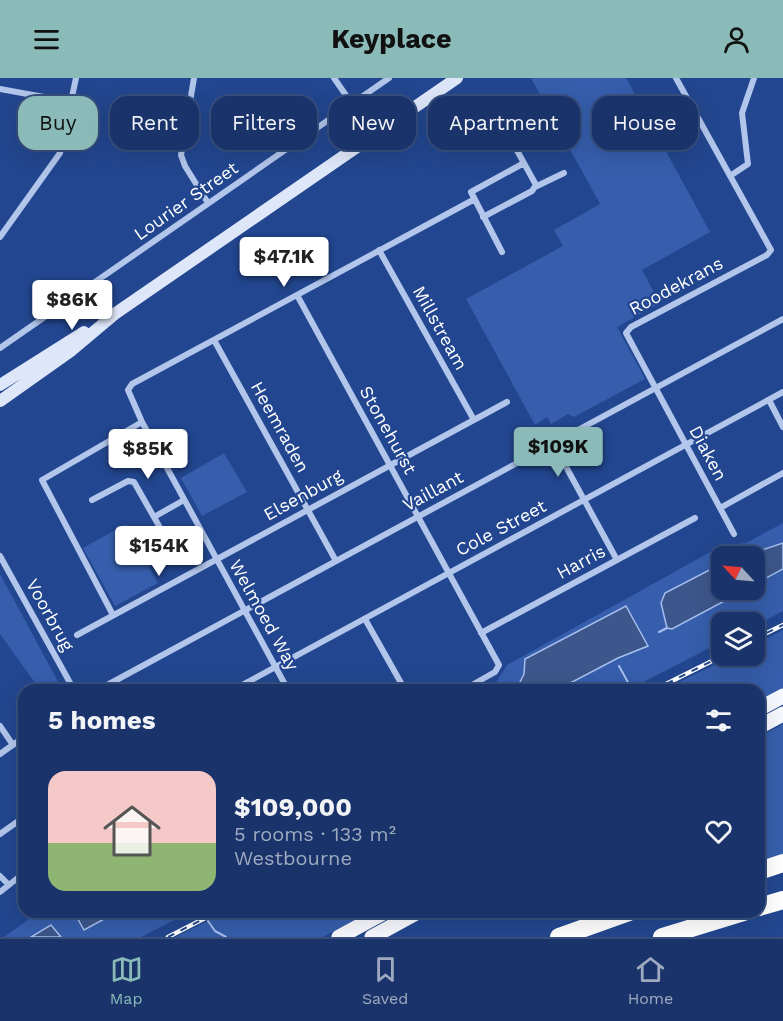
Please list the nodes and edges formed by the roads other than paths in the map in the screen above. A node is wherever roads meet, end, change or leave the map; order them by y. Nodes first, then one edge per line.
1 (76, 78) edge
2 (194, 78) edge
3 (334, 78) edge
4 (389, 78) edge
5 (457, 78) edge
6 (676, 78) edge
7 (754, 78) edge
8 (0, 89) edge
9 (38, 96) edge
10 (72, 96) edge
11 (346, 96) edge
12 (363, 96) edge
13 (329, 120) edge
14 (61, 150) edge
15 (517, 150) edge
16 (524, 163) junction
17 (564, 173) dead end
18 (730, 176) junction
19 (536, 187) junction
20 (474, 200) junction
21 (208, 203) junction
22 (483, 217) junction
23 (0, 237) edge
24 (379, 250) junction
25 (502, 252) dead end
26 (297, 295) junction
27 (116, 313) junction
28 (783, 319) edge
29 (214, 340) junction
30 (0, 348) edge
31 (0, 385) edge
32 (656, 387) junction
33 (783, 392) edge
34 (769, 400) junction
35 (0, 402) edge
36 (507, 402) dead end
37 (474, 420) junction
38 (142, 422) junction
39 (783, 427) edge
40 (553, 443) junction
41 (687, 444) junction
42 (390, 465) junction
43 (783, 473) edge
44 (92, 500) dead end
45 (184, 500) junction
46 (584, 501) junction
47 (720, 508) junction
48 (308, 510) junction
49 (154, 517) junction
50 (418, 517) junction
51 (695, 518) dead end
52 (734, 534) dead end
53 (171, 547) dead end
54 (0, 555) edge
55 (217, 559) junction
56 (617, 560) junction
57 (336, 561) junction
58 (448, 574) junction
59 (245, 610) junction
60 (114, 615) junction
61 (365, 619) junction
62 (481, 633) junction
63 (77, 635) dead end
64 (275, 667) junction
65 (71, 684) edge
66 (109, 684) edge
67 (244, 684) edge
68 (285, 684) edge
69 (402, 684) edge
70 (474, 684) edge
71 (783, 696) edge
72 (765, 706) edge
73 (783, 714) edge
74 (765, 724) edge
75 (0, 726) edge
76 (18, 741) edge
77 (13, 745) junction
78 (0, 754) edge
79 (18, 821) edge
80 (0, 834) edge
81 (783, 863) edge
82 (765, 868) edge
83 (0, 876) edge
84 (18, 878) edge
85 (9, 885) junction
86 (0, 892) edge
87 (783, 900) edge
88 (765, 905) edge
89 (374, 918) edge
90 (407, 918) edge
91 (612, 918) edge
92 (724, 918) edge
93 (339, 937) edge
94 (372, 937) edge
95 (559, 937) edge
96 (662, 937) edge

1 - 10 street
2 - 21 street
3 - 11 street
4 - 12 street, Lourier Street
5 - 27 main road
6 - 18 street
7 - 18 street
8 - 9 street
13 - 21 street, Lourier Street
14 - 23 street
15 - 16 street
16 - 19 street
16 - 20 street
17 - 19 street
18 - 32 street, Roodekrans
19 - 22 street
20 - 22 street
20 - 24 street
21 - 30 street, Lourier Street
22 - 25 street
24 - 26 street
24 - 37 street, Millstream
26 - 29 street
26 - 42 street, Stonehurst
27 - 31 main road
27 - 35 main road
28 - 32 street, Vaillant
29 - 38 street, Welmoed Way
29 - 48 street, Heemraden
32 - 40 street, Vaillant
32 - 41 street, Diaken
33 - 34 street, Cole Street
34 - 39 street
34 - 41 street, Cole Street
36 - 37 street, Elsenburg
37 - 42 street, Elsenburg
38 - 45 street, Welmoed Way
38 - 60 street
40 - 46 street
40 - 50 street, Vaillant
41 - 46 street, Cole Street
41 - 47 street, Diaken
42 - 48 street, Elsenburg
42 - 50 street, Stonehurst
43 - 47 street
44 - 49 street
45 - 49 street
45 - 55 street, Welmoed Way
46 - 56 street
46 - 58 street, Cole Street
47 - 52 street, Diaken
48 - 55 street, Elsenburg
48 - 57 street, Heemraden
49 - 53 street
50 - 57 street, Vaillant
50 - 58 street, Stonehurst
51 - 56 street, Harris
54 - 65 street, Voorbrug
55 - 59 street, Welmoed Way
55 - 60 street, Elsenburg
56 - 62 street, Harris
57 - 59 street, Vaillant
58 - 61 street, Cole Street
58 - 62 street, Stonehurst
59 - 64 street, Welmoed Way
59 - 66 street, Vaillant
60 - 63 street, Elsenburg
61 - 64 street, Cole Street
61 - 69 street
62 - 70 street, Stonehurst
64 - 67 street, Cole Street
64 - 68 street, Welmoed Way
71 - 72 main road
73 - 74 main road
75 - 77 street
76 - 77 street
77 - 78 street
79 - 80 street
81 - 82 highway
83 - 85 street
84 - 85 street
85 - 86 street
87 - 88 highway
89 - 93 main road
90 - 94 main road
91 - 95 highway
92 - 96 highway

